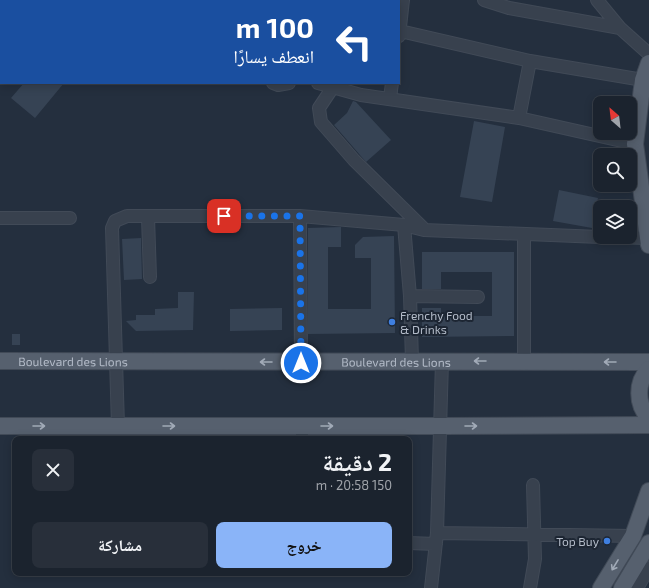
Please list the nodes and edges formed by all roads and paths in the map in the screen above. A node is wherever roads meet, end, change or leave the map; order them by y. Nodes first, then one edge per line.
1 (403, 0) edge
2 (484, 0) edge
3 (597, 0) edge
4 (400, 26) edge
5 (620, 28) junction
6 (400, 34) edge
7 (649, 54) edge
8 (530, 61) junction
9 (649, 63) edge
10 (643, 80) junction
11 (326, 84) edge
12 (392, 84) edge
13 (341, 86) edge
14 (390, 98) junction
15 (519, 118) junction
16 (634, 144) junction
17 (300, 216) junction
18 (148, 217) junction
19 (0, 218) edge
20 (70, 218) dead end
21 (404, 225) junction
22 (424, 230) junction
23 (524, 235) junction
24 (593, 237) edge
25 (637, 240) edge
26 (649, 241) edge
27 (150, 277) dead end
28 (410, 296) junction
29 (478, 297) dead end
30 (0, 361) edge
31 (116, 361) junction
32 (412, 361) junction
33 (442, 361) junction
34 (524, 362) junction
35 (649, 362) edge
36 (301, 363) junction
37 (649, 369) edge
38 (649, 418) edge
39 (649, 425) edge
40 (0, 426) edge
41 (118, 426) junction
42 (441, 426) junction
43 (302, 433) edge
44 (533, 486) dead end
45 (649, 491) edge
46 (535, 534) junction
47 (633, 536) junction
48 (437, 538) junction
49 (412, 542) edge
50 (649, 542) edge
51 (649, 568) edge
52 (431, 588) edge
53 (530, 588) edge
54 (601, 588) edge
55 (622, 588) edge
56 (637, 588) edge

1 - 4 street
2 - 5 street
3 - 5 street
5 - 7 street
6 - 8 street
8 - 10 street
8 - 15 street
9 - 10 main road
10 - 16 main road
11 - 13 street
12 - 14 street
13 - 14 street
13 - 22 street
14 - 15 street
15 - 16 street
16 - 26 main road
17 - 18 street
17 - 21 street
17 - 36 street
18 - 27 street
18 - 31 street
19 - 20 street
21 - 22 street
21 - 28 street
22 - 23 street
23 - 24 street
23 - 34 street
25 - 26 street
28 - 29 street
28 - 32 street
30 - 31 main road, Boulevard des Lions
36 -> 31 main road, Boulevard des Lions
31 - 41 street
32 - 33 main road, Boulevard des Lions
32 - 36 main road, Boulevard des Lions
34 -> 33 main road, Boulevard des Lions
33 - 42 street
35 -> 34 main road, Boulevard des Lions
37 - 38 main road
42 -> 39 main road
40 -> 41 main road
41 -> 43 main road
43 -> 42 main road
42 - 48 street
44 - 46 street
45 - 47 main road
46 - 47 street
46 - 48 street
46 - 53 street
47 -> 54 main road
48 - 49 street
48 - 52 street
50 - 55 main road
51 - 56 street

